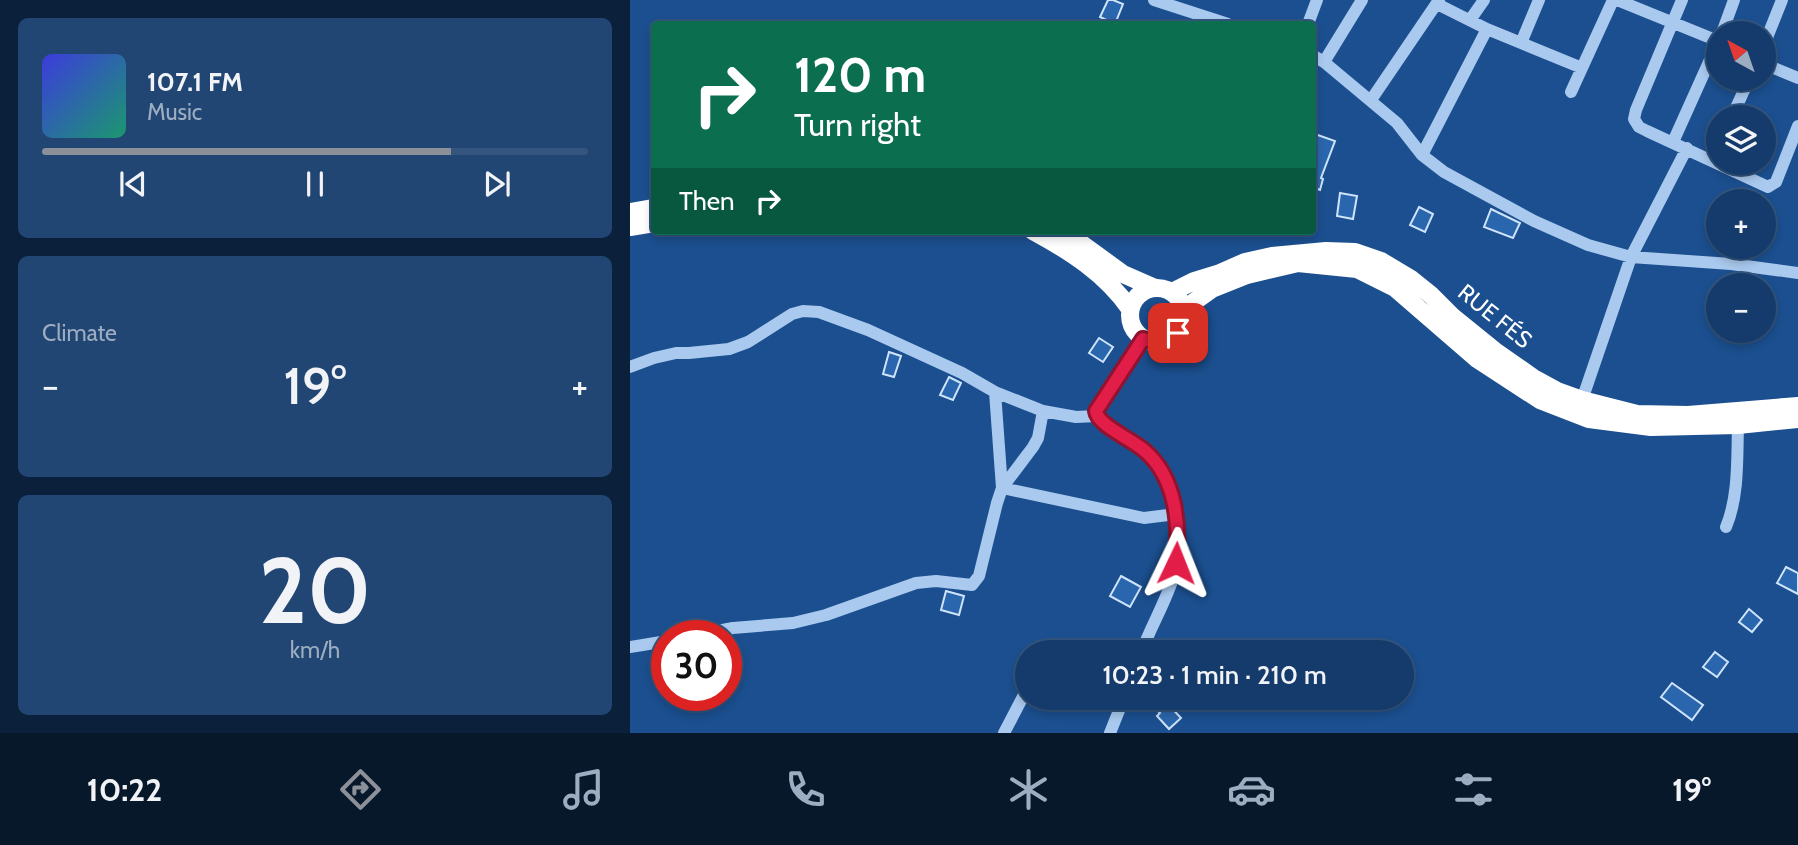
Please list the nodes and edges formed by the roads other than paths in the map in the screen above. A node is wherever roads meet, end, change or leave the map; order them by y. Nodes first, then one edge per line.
1 (1154, 0) edge
2 (1317, 0) edge
3 (1362, 0) edge
4 (1483, 0) edge
5 (1539, 0) edge
6 (1615, 0) edge
7 (1682, 0) edge
8 (1734, 0) edge
9 (1782, 0) edge
10 (1438, 2) edge
11 (1470, 20) junction
12 (1219, 21) edge
13 (1309, 21) edge
14 (1726, 21) edge
15 (1774, 21) edge
16 (1674, 22) junction
17 (1487, 29) junction
18 (1706, 36) edge
19 (1521, 43) junction
20 (1318, 59) edge
21 (1582, 68) junction
22 (1706, 68) edge
23 (1776, 69) edge
24 (1798, 78) edge
25 (1571, 92) dead end
26 (1371, 100) junction
27 (1798, 127) edge
28 (1673, 142) junction
29 (1687, 148) junction
30 (1422, 155) junction
31 (1706, 157) edge
32 (1744, 175) edge
33 (651, 208) edge
34 (630, 212) edge
35 (651, 224) edge
36 (630, 227) edge
37 (1040, 235) edge
38 (1070, 235) edge
39 (1631, 257) junction
40 (1798, 273) edge
41 (1164, 290) junction
42 (1130, 309) junction
43 (1184, 309) junction
44 (1143, 339) junction
45 (630, 367) edge
46 (995, 392) junction
47 (1582, 400) junction
48 (1798, 406) edge
49 (1043, 411) junction
50 (1097, 411) junction
51 (1798, 419) edge
52 (1738, 425) junction
53 (1002, 488) junction
54 (1176, 514) junction
55 (1726, 527) dead end
56 (742, 627) edge
57 (1151, 640) edge
58 (651, 644) edge
59 (630, 648) edge
60 (1016, 710) edge
61 (1119, 710) edge
62 (1004, 733) edge
63 (1110, 733) edge

1 - 12 street
2 - 13 street
3 - 20 street
4 - 11 street
5 - 19 street
6 - 16 street
6 - 21 street
7 - 16 street
8 - 14 street
9 - 15 street
10 - 11 street
10 - 26 street
11 - 17 street
16 - 18 street
16 - 28 street
17 - 19 street
17 - 30 street
19 - 21 street
20 - 26 street
21 - 25 street
22 - 28 street
23 - 24 street
26 - 30 street
27 - 32 street
28 - 29 street
29 - 31 street
29 - 39 street
30 - 39 street
33 - 34 highway
35 - 36 highway
37 - 42 highway
38 - 41 highway
39 - 40 street
39 - 47 street
41 - 42 highway
41 - 43 highway
41 - 47 highway, RUE FÉS
42 - 44 highway
43 - 44 highway
43 - 52 highway, RUE FÉS
44 - 50 street
45 - 46 street
46 - 49 street
46 - 53 street
47 - 48 highway, RUE FÉS
49 - 50 street
49 - 53 street
50 - 54 street
51 - 52 highway, RUE FÉS
52 - 55 street
53 - 54 street
53 - 56 street
54 - 57 street
58 - 59 street
60 - 62 street
61 - 63 street

